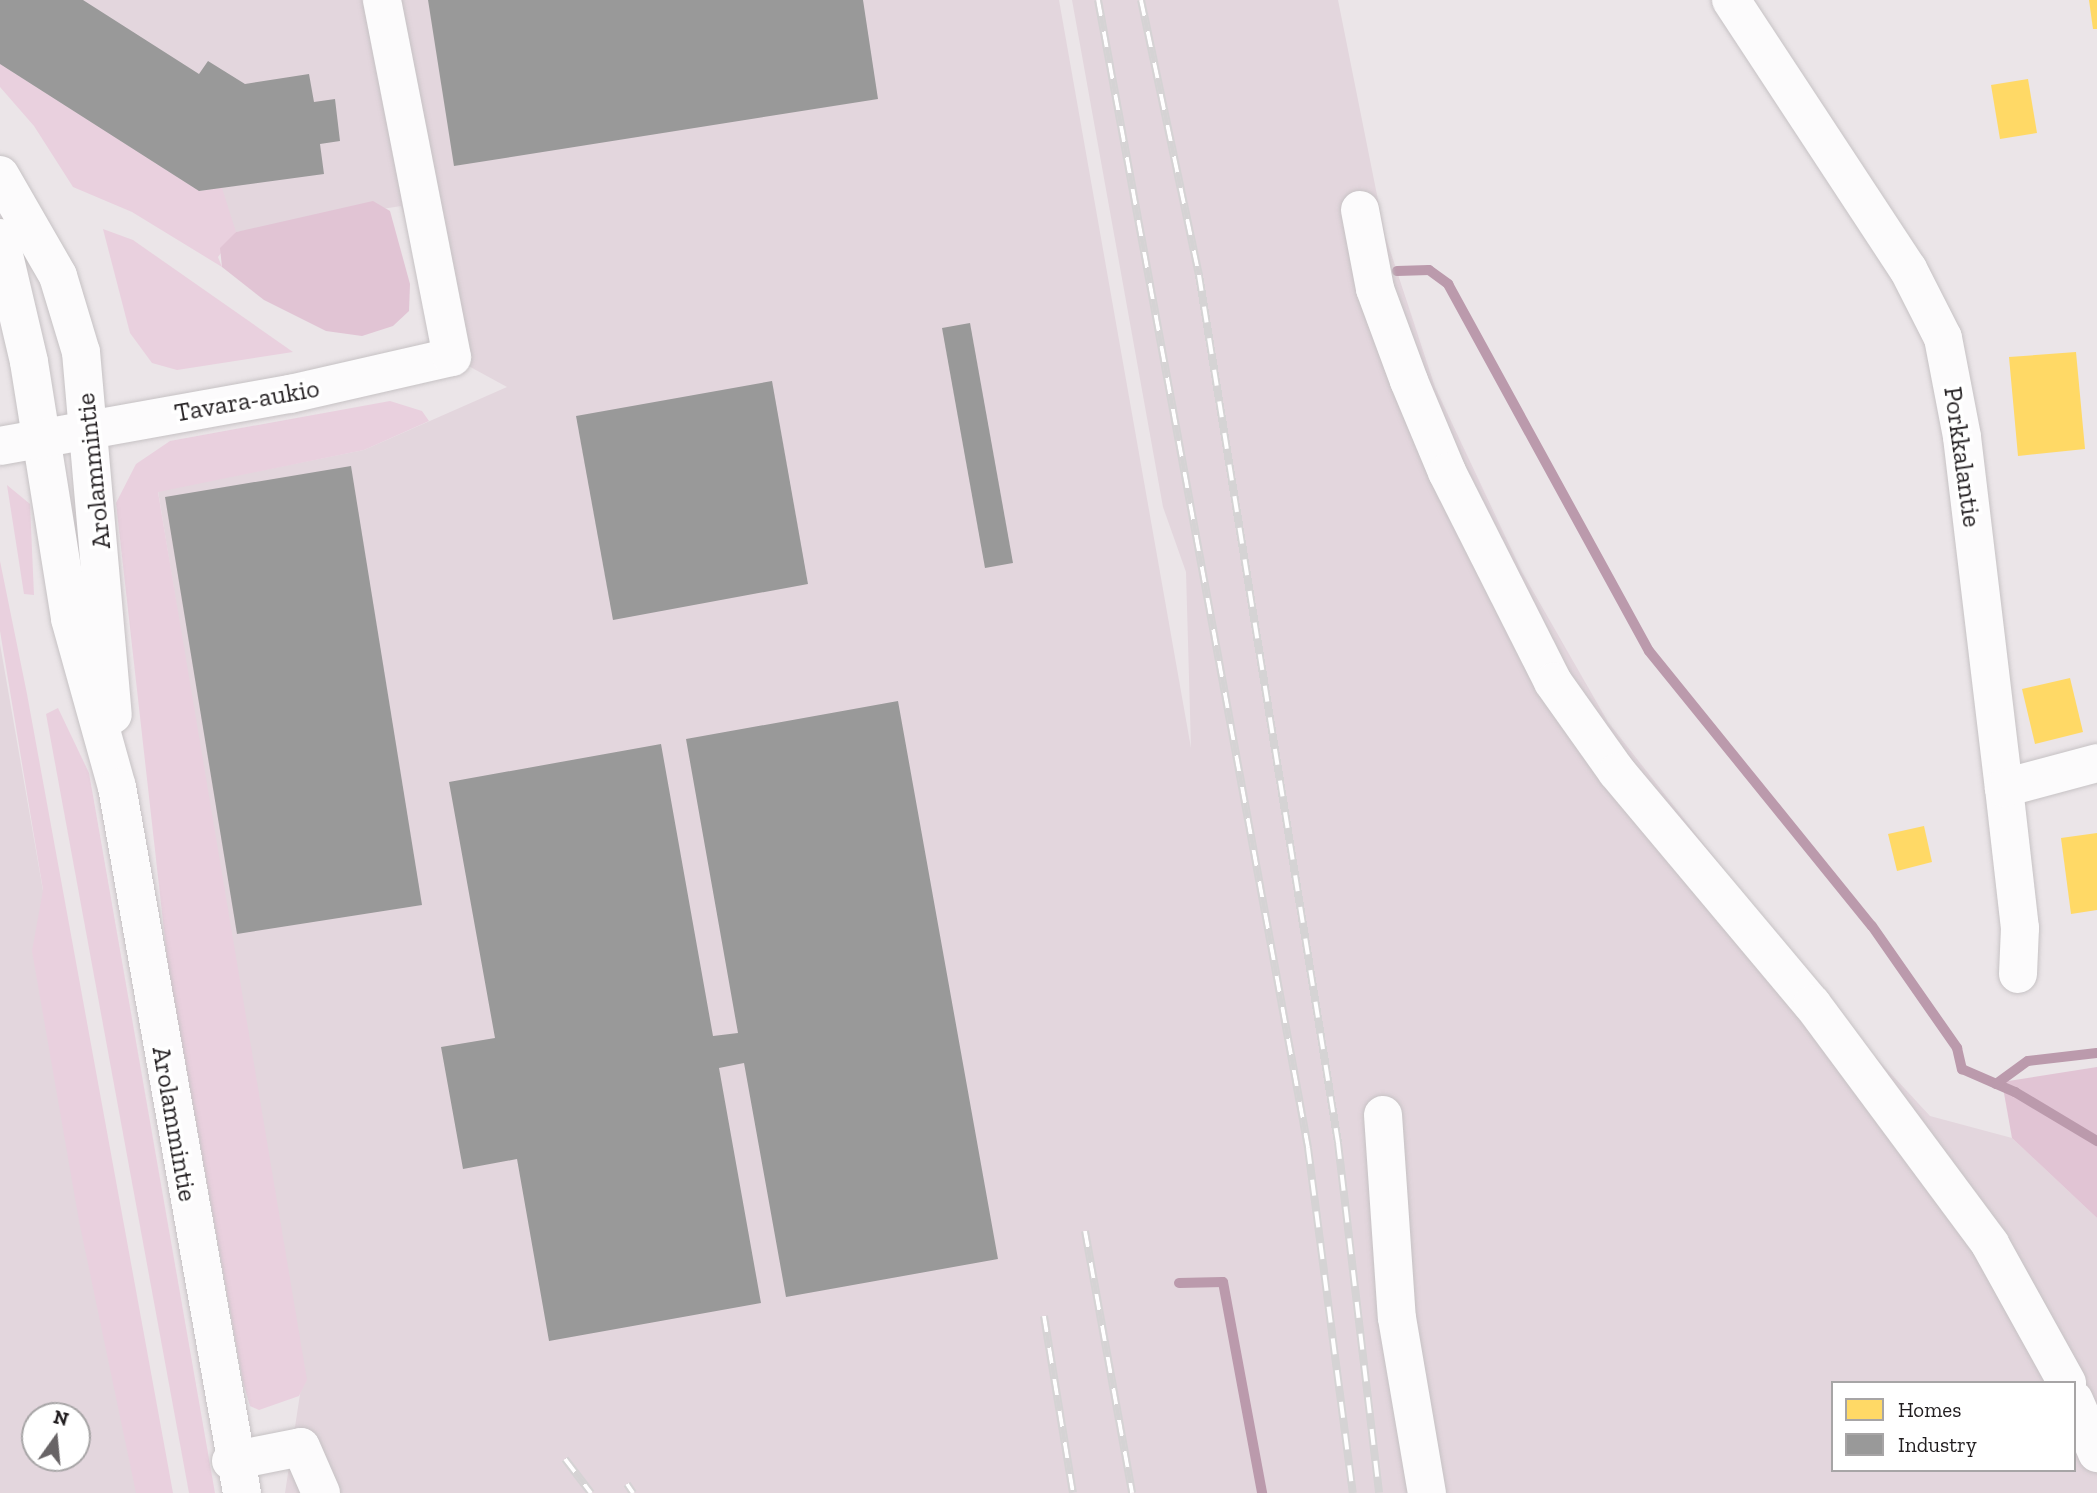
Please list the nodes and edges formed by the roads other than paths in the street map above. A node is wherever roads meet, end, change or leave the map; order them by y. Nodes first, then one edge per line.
1 (382, 0) edge
2 (1731, 0) edge
3 (0, 174) edge
4 (1360, 209) dead end
5 (0, 238) edge
6 (90, 429) junction
7 (40, 439) junction
8 (0, 446) edge
9 (2097, 763) edge
10 (117, 787) junction
11 (2004, 788) junction
12 (2018, 974) dead end
13 (1383, 1115) dead end
14 (2066, 1381) edge
15 (2076, 1405) edge
16 (2097, 1453) edge
17 (235, 1482) edge
18 (321, 1493) edge
19 (1427, 1493) edge

1 - 6 street, Tavara-aukio
2 - 11 street, Porkkalantie
3 - 6 street, Arolammintie
4 - 14 street
5 - 7 street, Arolammintie
6 - 7 street, Tavara-aukio
6 - 10 street, Arolammintie
7 - 8 street, Tavara-aukio
7 - 10 street, Arolammintie
9 - 11 street
10 - 17 street, Arolammintie
11 - 12 street, Porkkalantie
13 - 19 street
15 - 16 street
17 - 18 street

